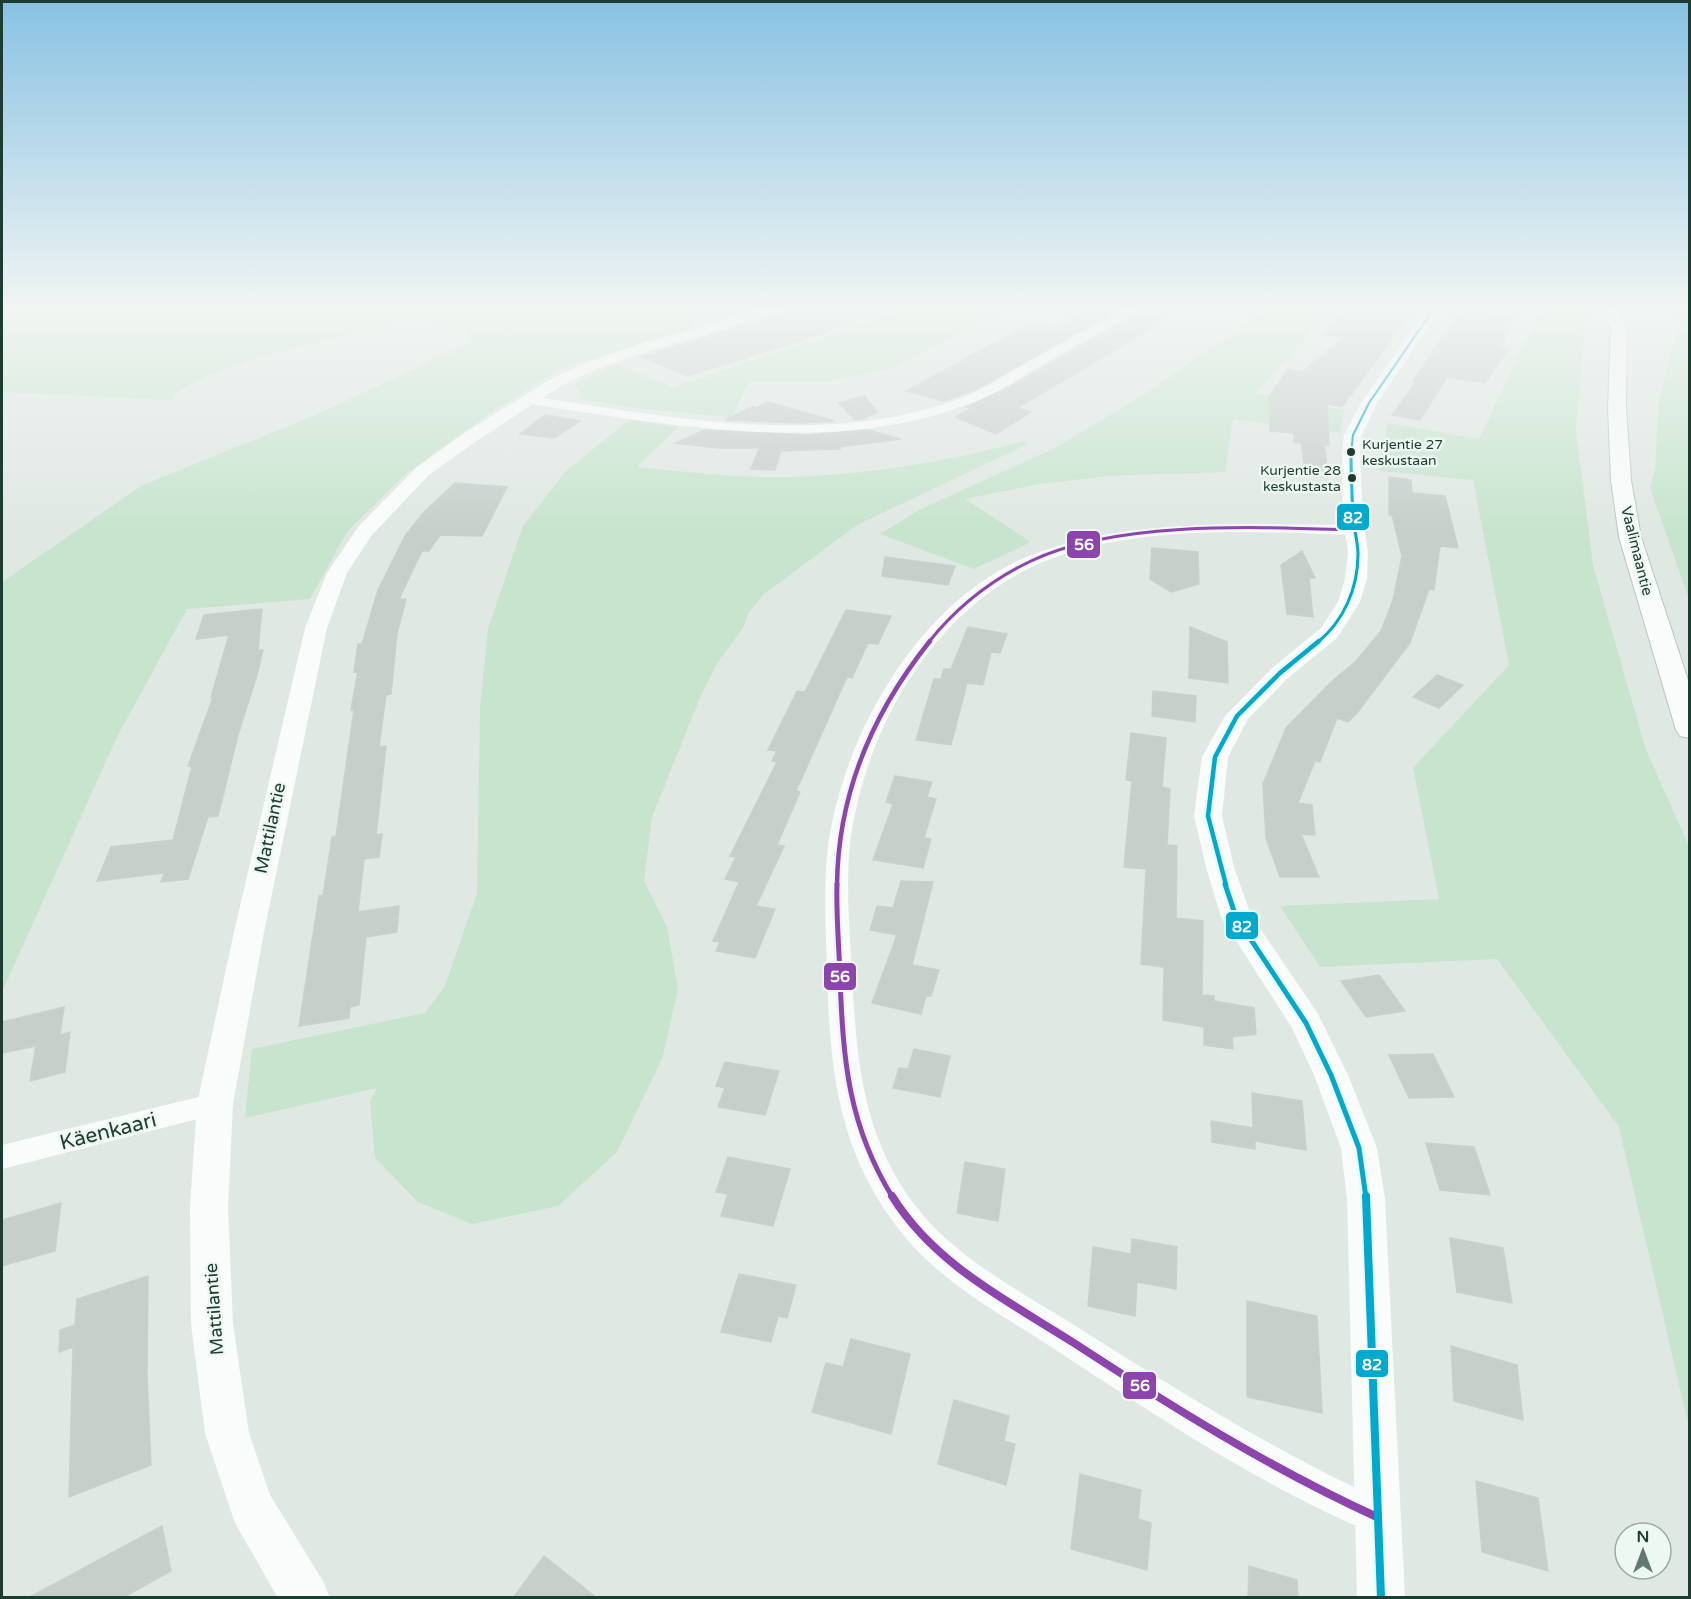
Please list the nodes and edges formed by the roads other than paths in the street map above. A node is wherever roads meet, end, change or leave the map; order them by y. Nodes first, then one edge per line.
1 (558, 382) edge
2 (1003, 382) edge
3 (1384, 382) edge
4 (1619, 382) edge
5 (530, 400) junction
6 (1354, 530) junction
7 (1689, 730) edge
8 (215, 1104) junction
9 (2, 1157) edge
10 (1377, 1517) junction
11 (306, 1598) edge
12 (1381, 1598) edge

1 - 5 street, Mattilantie
2 - 5 street
3 - 6 street
4 - 7 main road, Vaalimaantie
5 - 8 street, Mattilantie
6 - 10 street
6 - 10 street
8 - 9 street, Käenkaari
8 - 11 street, Mattilantie
10 - 12 street

